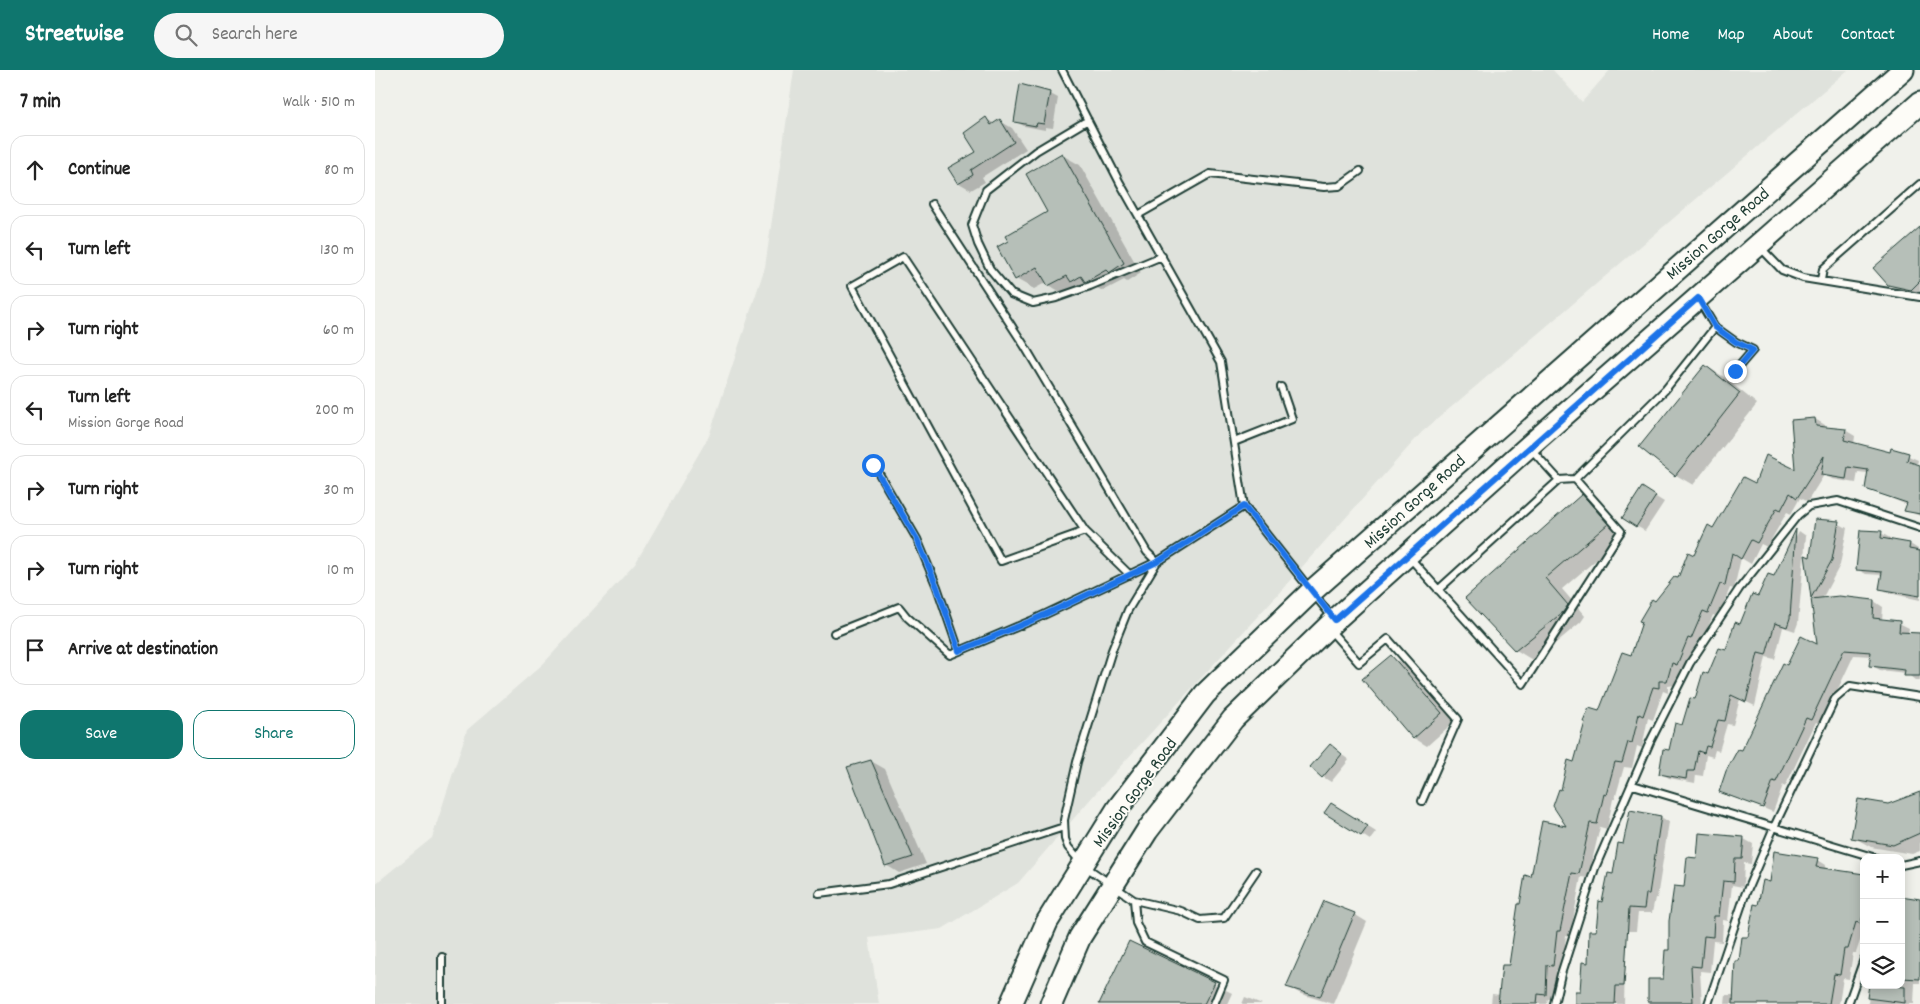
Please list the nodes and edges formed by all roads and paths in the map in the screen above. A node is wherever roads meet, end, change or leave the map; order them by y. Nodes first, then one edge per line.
1 (1062, 70) edge
2 (1903, 70) edge
3 (1920, 103) edge
4 (1088, 120) junction
5 (1359, 171) dead end
6 (1920, 184) edge
7 (932, 204) dead end
8 (1138, 215) junction
9 (1758, 245) junction
10 (1161, 256) junction
11 (1821, 280) junction
12 (1698, 298) junction
13 (1920, 298) edge
14 (1715, 327) junction
15 (1735, 371) dead end
16 (1281, 387) dead end
17 (1234, 442) junction
18 (1529, 446) junction
19 (873, 465) dead end
20 (1575, 479) junction
21 (1559, 480) junction
22 (1244, 506) junction
23 (1920, 528) edge
24 (1085, 531) junction
25 (1407, 555) junction
26 (1157, 562) junction
27 (1130, 574) junction
28 (1438, 590) junction
29 (1311, 592) junction
30 (1331, 623) junction
31 (834, 633) dead end
32 (959, 651) junction
33 (1920, 697) edge
34 (1633, 785) junction
35 (1422, 801) dead end
36 (1064, 827) junction
37 (1774, 827) junction
38 (1863, 854) edge
39 (1920, 860) edge
40 (1905, 864) edge
41 (1083, 865) junction
42 (1256, 871) dead end
43 (1113, 886) junction
44 (819, 893) dead end
45 (1134, 900) junction
46 (442, 957) dead end
47 (1860, 970) edge
48 (442, 1004) edge
49 (1011, 1004) edge
50 (1051, 1004) edge
51 (1214, 1004) edge
52 (1554, 1004) edge
53 (1708, 1004) edge
54 (1848, 1004) edge

1 - 4 lane
2 - 29 main road, Mission Gorge Road
3 - 9 main road, Mission Gorge Road
4 - 8 lane
4 - 10 lane
5 - 8 lane
6 - 11 lane
7 - 26 lane
8 - 10 lane
9 - 11 lane
9 - 12 main road, Mission Gorge Road
10 - 17 lane
11 - 13 lane
12 - 14 lane
12 - 18 main road, Mission Gorge Road
14 - 15 lane
14 - 20 lane
16 - 17 lane
17 - 22 lane
18 - 21 lane
18 - 25 main road, Mission Gorge Road
19 - 32 lane
20 - 21 lane
20 - 28 lane
21 - 28 lane
22 - 26 lane
22 - 29 lane
23 - 34 lane
24 - 24 lane
24 - 27 lane
25 - 28 lane
25 - 30 main road, Mission Gorge Road
26 - 27 lane
26 - 36 lane
27 - 32 lane
29 - 30 lane
29 - 41 main road, Mission Gorge Road
30 - 35 lane
30 - 43 main road, Mission Gorge Road
31 - 32 lane
33 - 37 lane
34 - 37 lane
34 - 52 lane
36 - 41 lane
36 - 44 lane
37 - 38 lane
37 - 53 lane
39 - 40 lane
41 - 43 lane
41 - 49 main road, Mission Gorge Road
42 - 45 lane
43 - 45 lane
43 - 50 main road, Mission Gorge Road
45 - 51 lane
46 - 48 lane
47 - 54 lane

